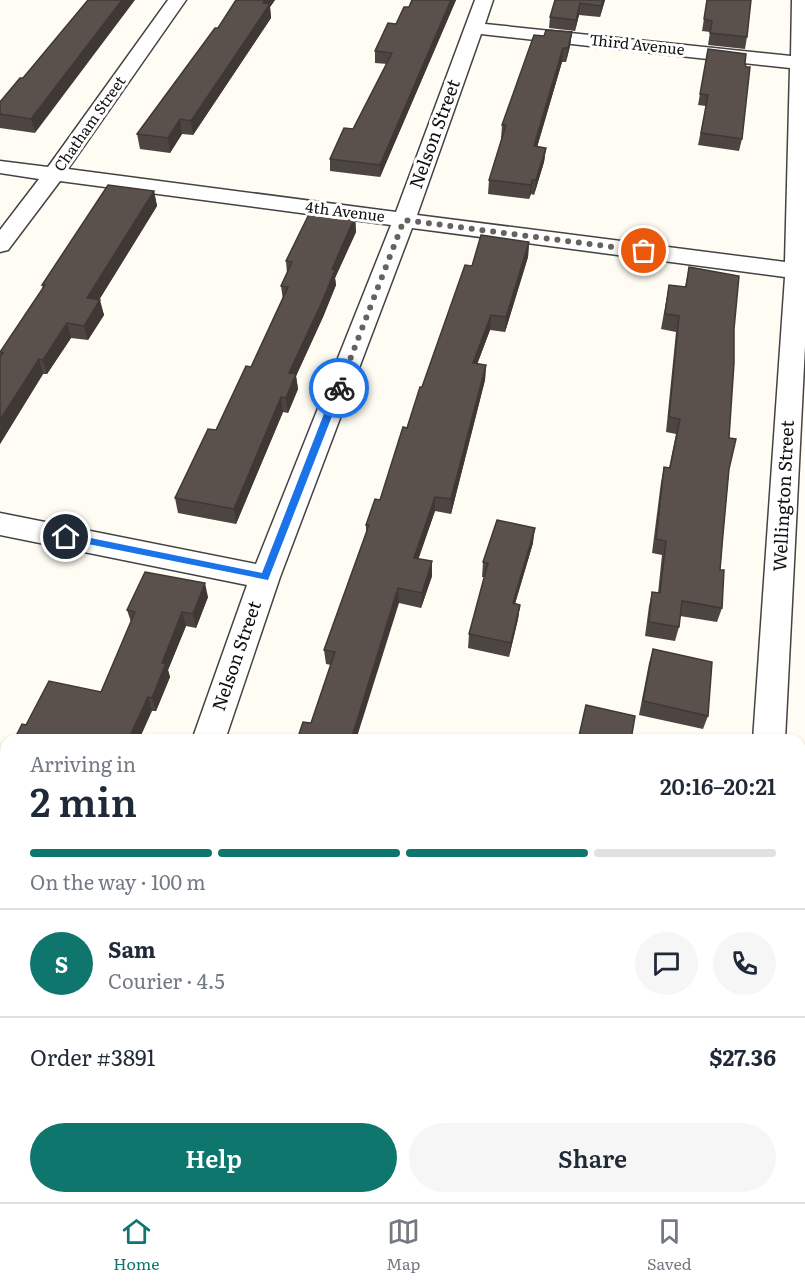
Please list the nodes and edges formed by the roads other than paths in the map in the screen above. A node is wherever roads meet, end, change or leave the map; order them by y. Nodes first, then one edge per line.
1 (177, 0) edge
2 (484, 0) edge
3 (801, 0) edge
4 (474, 28) junction
5 (799, 63) junction
6 (0, 167) edge
7 (54, 174) junction
8 (404, 220) junction
9 (0, 245) edge
10 (797, 271) junction
11 (795, 466) edge
12 (0, 524) edge
13 (265, 577) junction
14 (210, 734) edge
15 (770, 734) edge

1 - 7 street, Chatham Street
2 - 4 street, Nelson Street
3 - 5 street, Wellington Street
4 - 5 street, Third Avenue
4 - 8 street, Nelson Street
5 - 10 street, Wellington Street
6 - 7 street, 4th Avenue
7 - 8 street, 4th Avenue
7 - 9 street, Chatham Street
8 - 10 street, 4th Avenue
8 - 13 street, Nelson Street
10 - 11 street, Wellington Street
11 - 15 street, Wellington Street
12 - 13 street
13 - 14 street, Nelson Street

